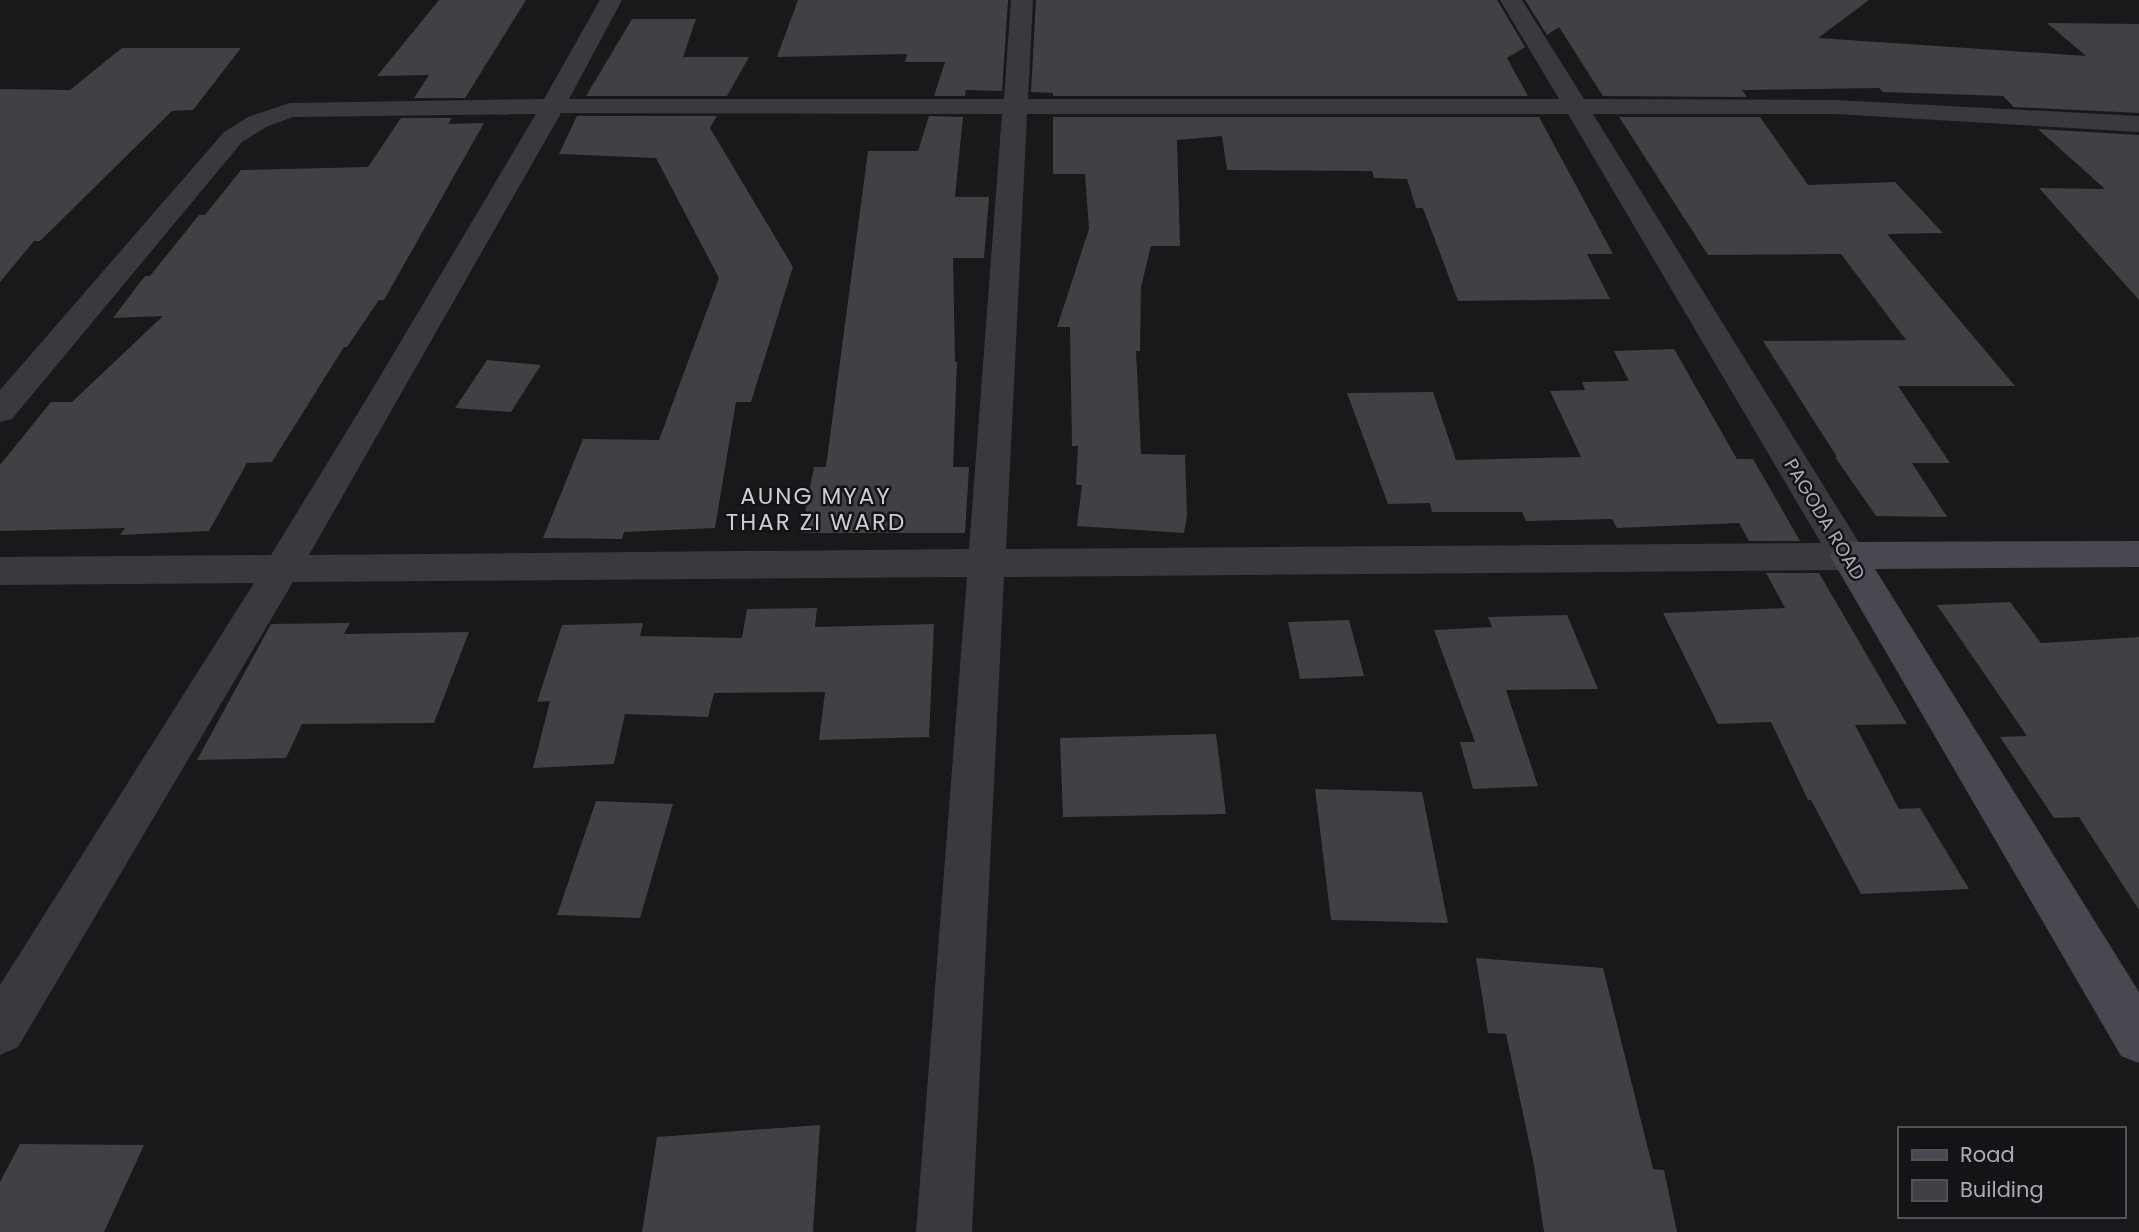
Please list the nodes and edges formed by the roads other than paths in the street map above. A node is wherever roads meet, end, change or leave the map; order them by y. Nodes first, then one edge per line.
1 (611, 0) edge
2 (1022, 0) edge
3 (1511, 0) edge
4 (553, 106) junction
5 (1015, 107) junction
6 (1576, 107) junction
7 (2139, 124) edge
8 (0, 411) edge
9 (2139, 554) edge
10 (1848, 556) junction
11 (986, 563) junction
12 (282, 569) junction
13 (0, 570) edge
14 (0, 1030) edge
15 (2139, 1038) edge
16 (944, 1232) edge

1 - 4 street
2 - 5 street
3 - 6 street, PAGODA ROAD
4 - 5 street
4 - 8 street
4 - 12 street
5 - 6 street
5 - 11 street
6 - 7 street
6 - 10 street, PAGODA ROAD
9 - 10 main road
10 - 11 street
10 - 15 main road, PAGODA ROAD
11 - 12 street
11 - 16 street
12 - 13 street
12 - 14 street

